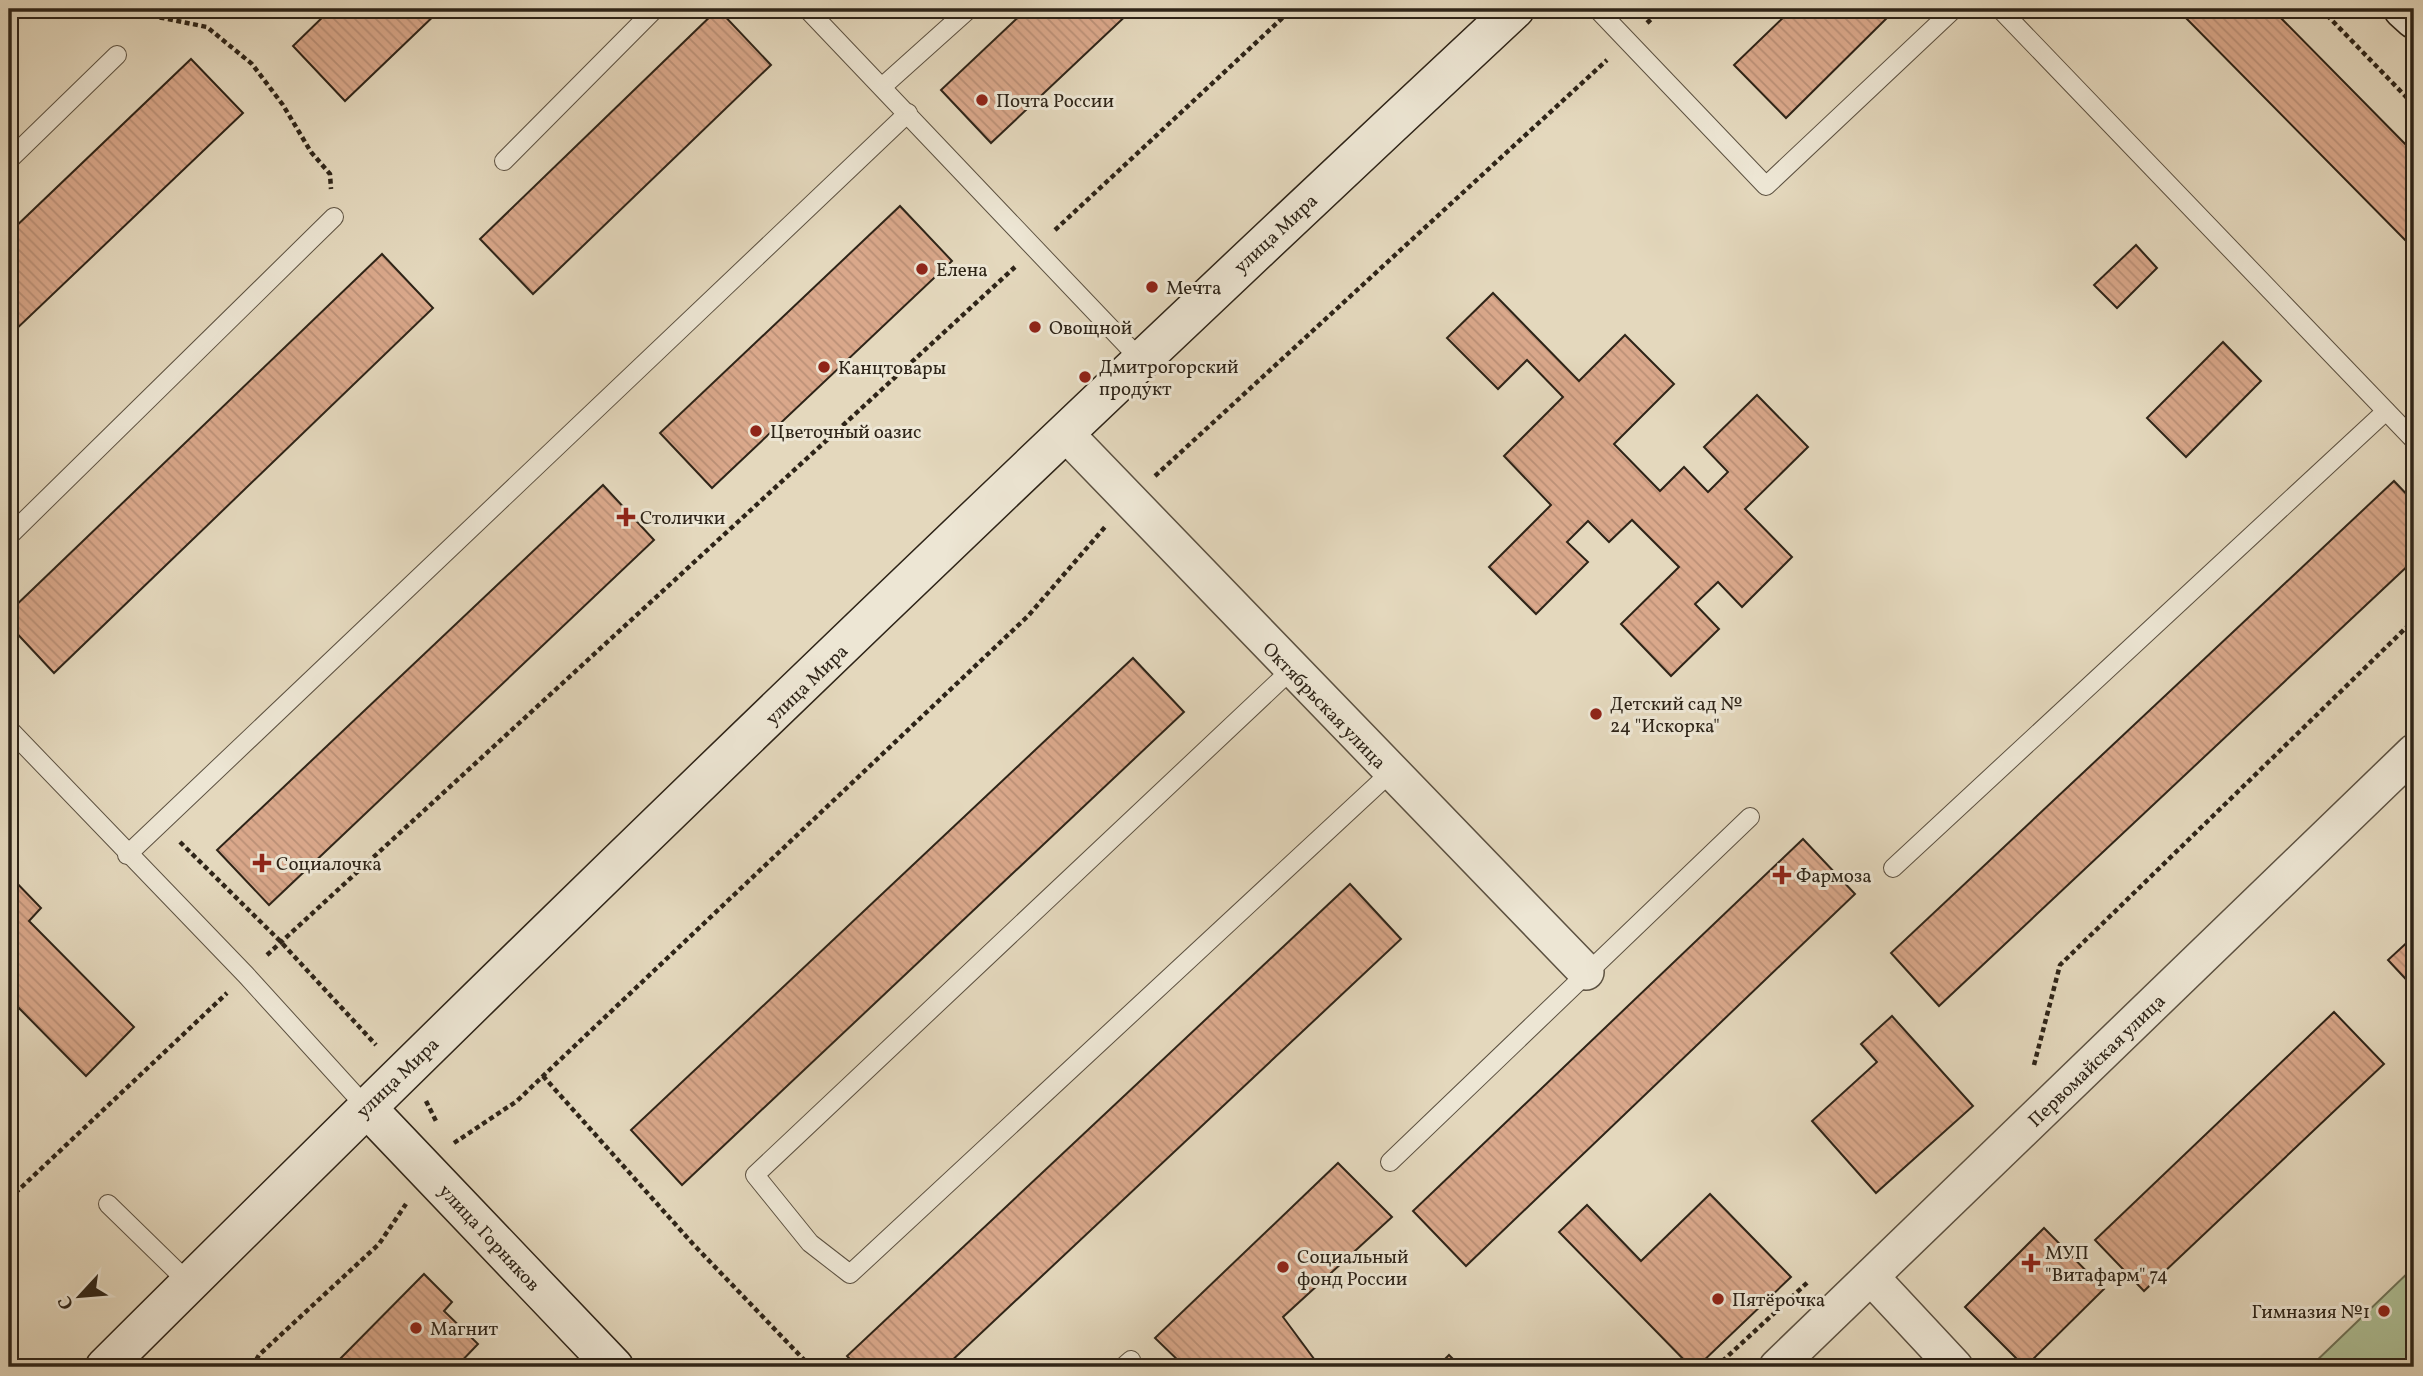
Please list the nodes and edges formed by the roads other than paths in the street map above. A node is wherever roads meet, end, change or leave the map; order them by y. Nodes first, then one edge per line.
1 (656, 9) edge
2 (807, 9) edge
3 (969, 9) edge
4 (1515, 9) edge
5 (1597, 9) edge
6 (1954, 9) edge
7 (2000, 9) edge
8 (2403, 9) edge
9 (2414, 19) edge
10 (117, 55) dead end
11 (882, 87) junction
12 (908, 114) junction
13 (9, 160) edge
14 (504, 161) dead end
15 (334, 217) road end
16 (1140, 359) junction
17 (2386, 411) junction
18 (1066, 434) junction
19 (2414, 440) edge
20 (9, 536) edge
21 (1291, 670) junction
22 (9, 729) edge
23 (2414, 752) edge
24 (1390, 773) junction
25 (1749, 817) dead end
26 (127, 855) junction
27 (1893, 868) dead end
28 (1586, 972) junction
29 (366, 1107) junction
30 (1391, 1162) dead end
31 (108, 1203) dead end
32 (1872, 1278) junction
33 (189, 1283) junction
34 (105, 1367) edge
35 (614, 1367) edge
36 (1777, 1367) edge
37 (1955, 1367) edge

1 - 14 lane
2 - 11 lane
3 - 11 lane
4 - 16 main road, улица Мира
5 - 6 lane
7 - 17 lane
8 - 9 main road
10 - 13 lane
11 - 12 lane
12 - 16 lane
12 - 26 lane
15 - 20 lane
16 - 18 main road, улица Мира
17 - 19 lane
17 - 27 lane
18 - 21 street, Октябрьская улица
18 - 29 main road, улица Мира
21 - 24 street, Октябрьская улица
21 - 24 lane
22 - 26 lane
23 - 32 street, Первомайская улица
24 - 28 street, Октябрьская улица
25 - 28 lane
26 - 29 lane
28 - 30 lane
29 - 33 main road, улица Мира
29 - 35 main road, улица Горняков
31 - 33 lane
32 - 36 street, Первомайская улица
32 - 37 street
33 - 34 main road, улица Мира

